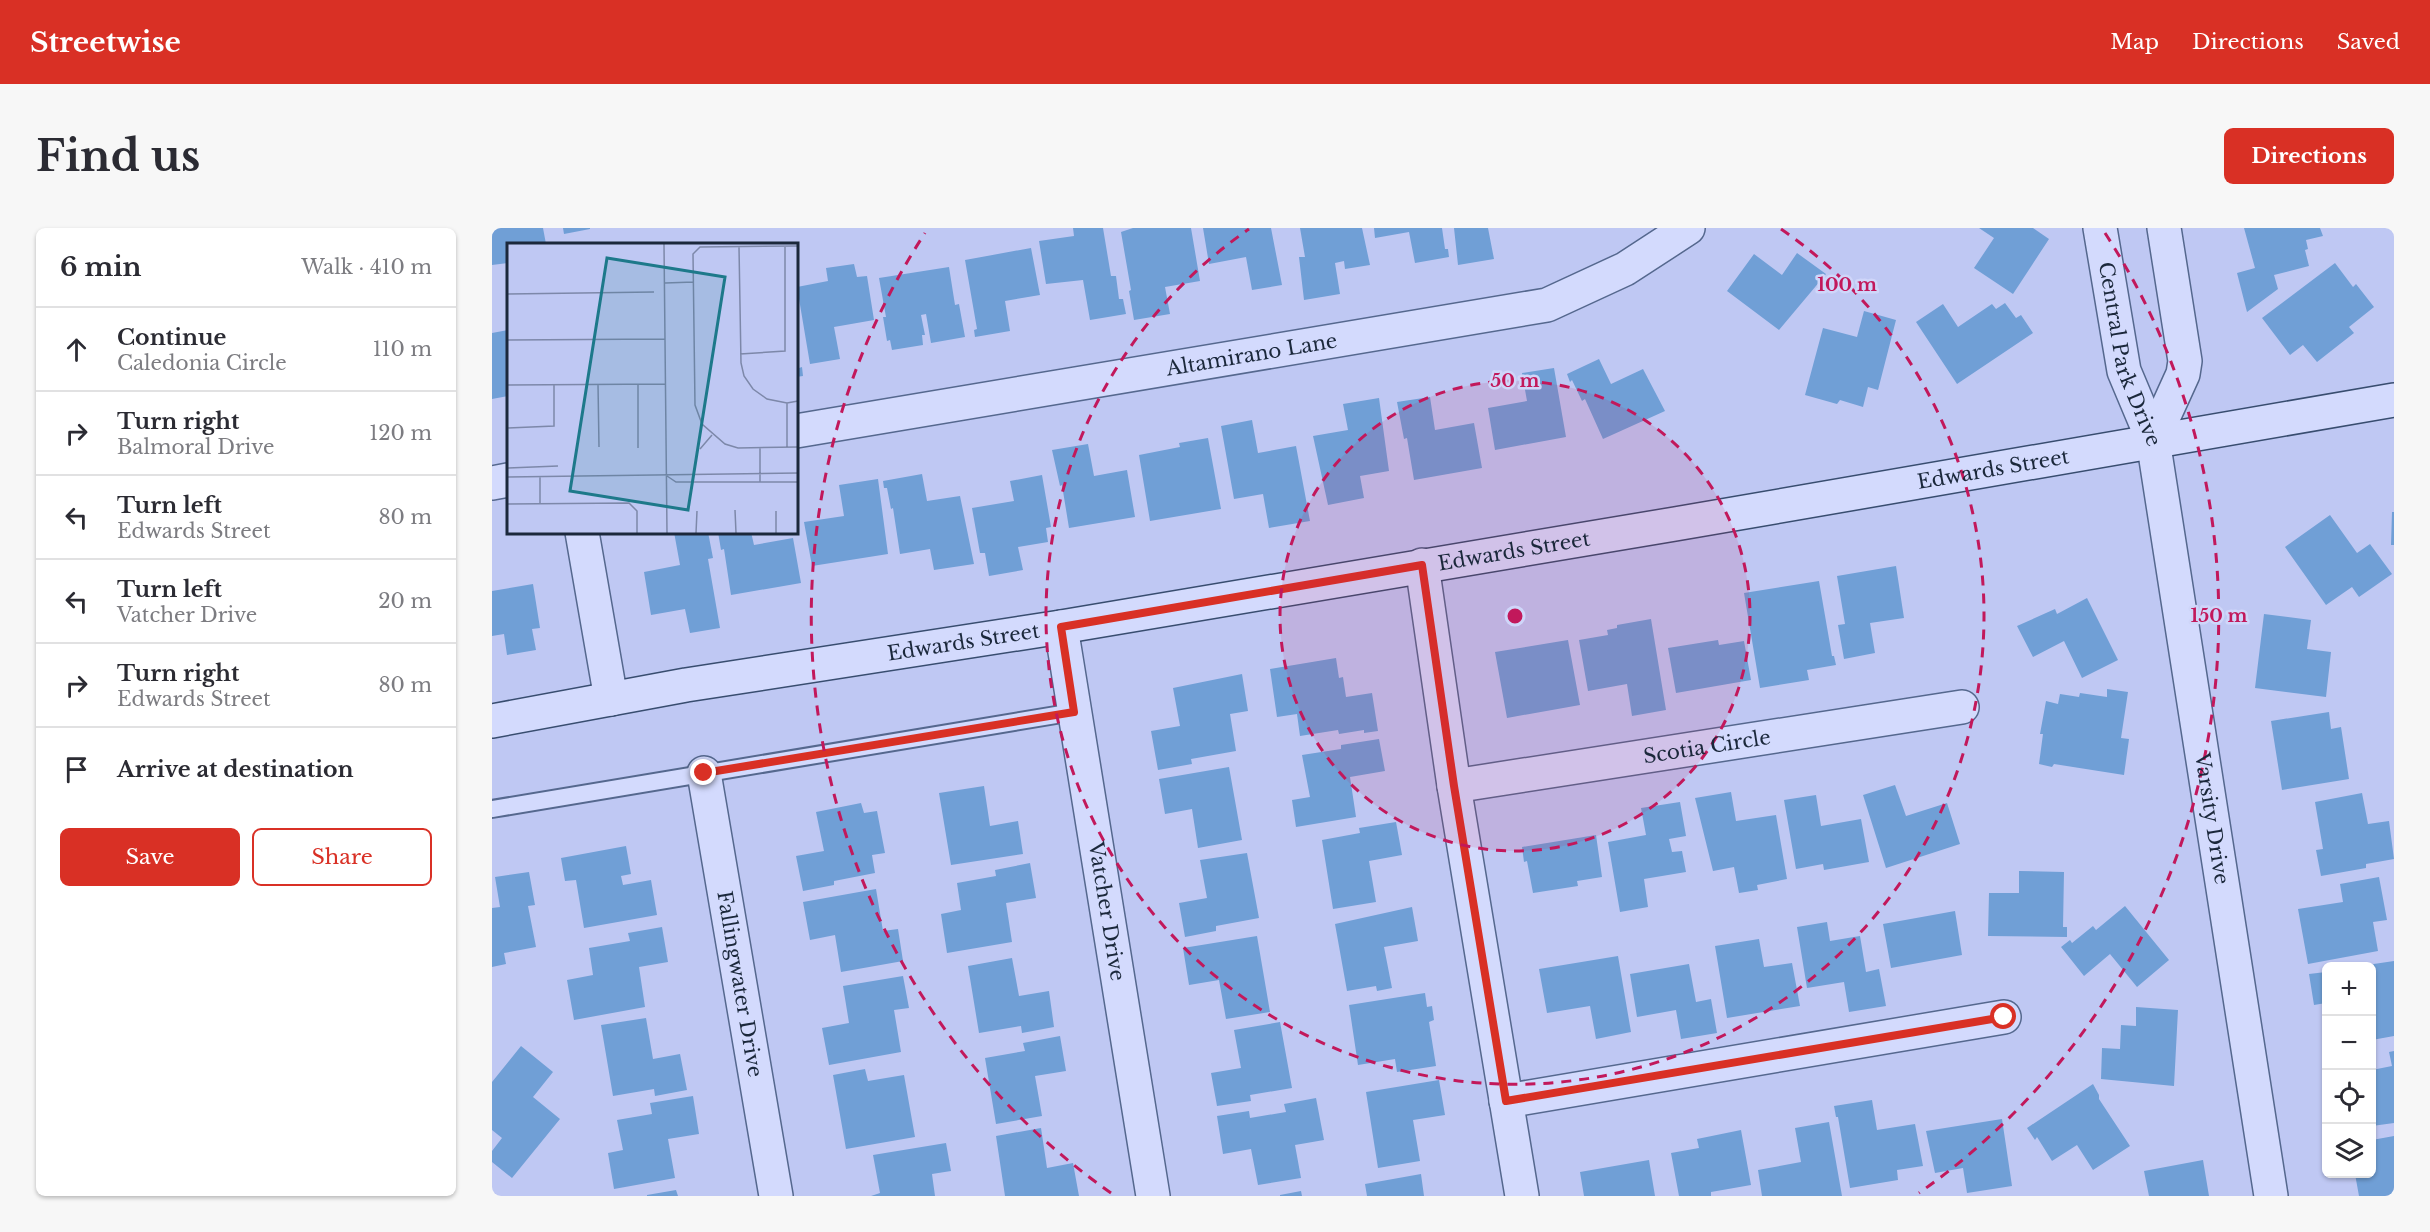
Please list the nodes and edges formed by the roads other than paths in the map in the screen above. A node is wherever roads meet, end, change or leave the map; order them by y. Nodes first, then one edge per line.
1 (1688, 228) edge
2 (2100, 228) edge
3 (2164, 228) edge
4 (2394, 400) edge
5 (798, 431) edge
6 (2153, 440) junction
7 (507, 480) edge
8 (492, 483) edge
9 (582, 534) edge
10 (1422, 565) junction
11 (1061, 627) junction
12 (611, 699) junction
13 (1962, 707) dead end
14 (1074, 712) junction
15 (492, 721) edge
16 (704, 773) junction
17 (1454, 786) junction
18 (492, 809) edge
19 (2004, 1017) dead end
20 (1506, 1101) junction
21 (776, 1196) edge
22 (1154, 1196) edge
23 (1522, 1196) edge
24 (2271, 1196) edge

1 - 5 street, Altamirano Lane
2 - 6 street, Central Park Drive
3 - 6 street, Central Park Drive
4 - 6 street, Edwards Street
6 - 10 street, Edwards Street
6 - 24 street, Varsity Drive
7 - 8 street
9 - 12 street
10 - 11 street, Edwards Street
10 - 17 street
11 - 12 street, Edwards Street
11 - 14 street, Vatcher Drive
12 - 15 street, Edwards Street
13 - 17 street, Scotia Circle
14 - 16 lane
14 - 22 street, Vatcher Drive
16 - 18 lane
16 - 21 street, Fallingwater Drive
17 - 20 street
19 - 20 street
20 - 23 street

